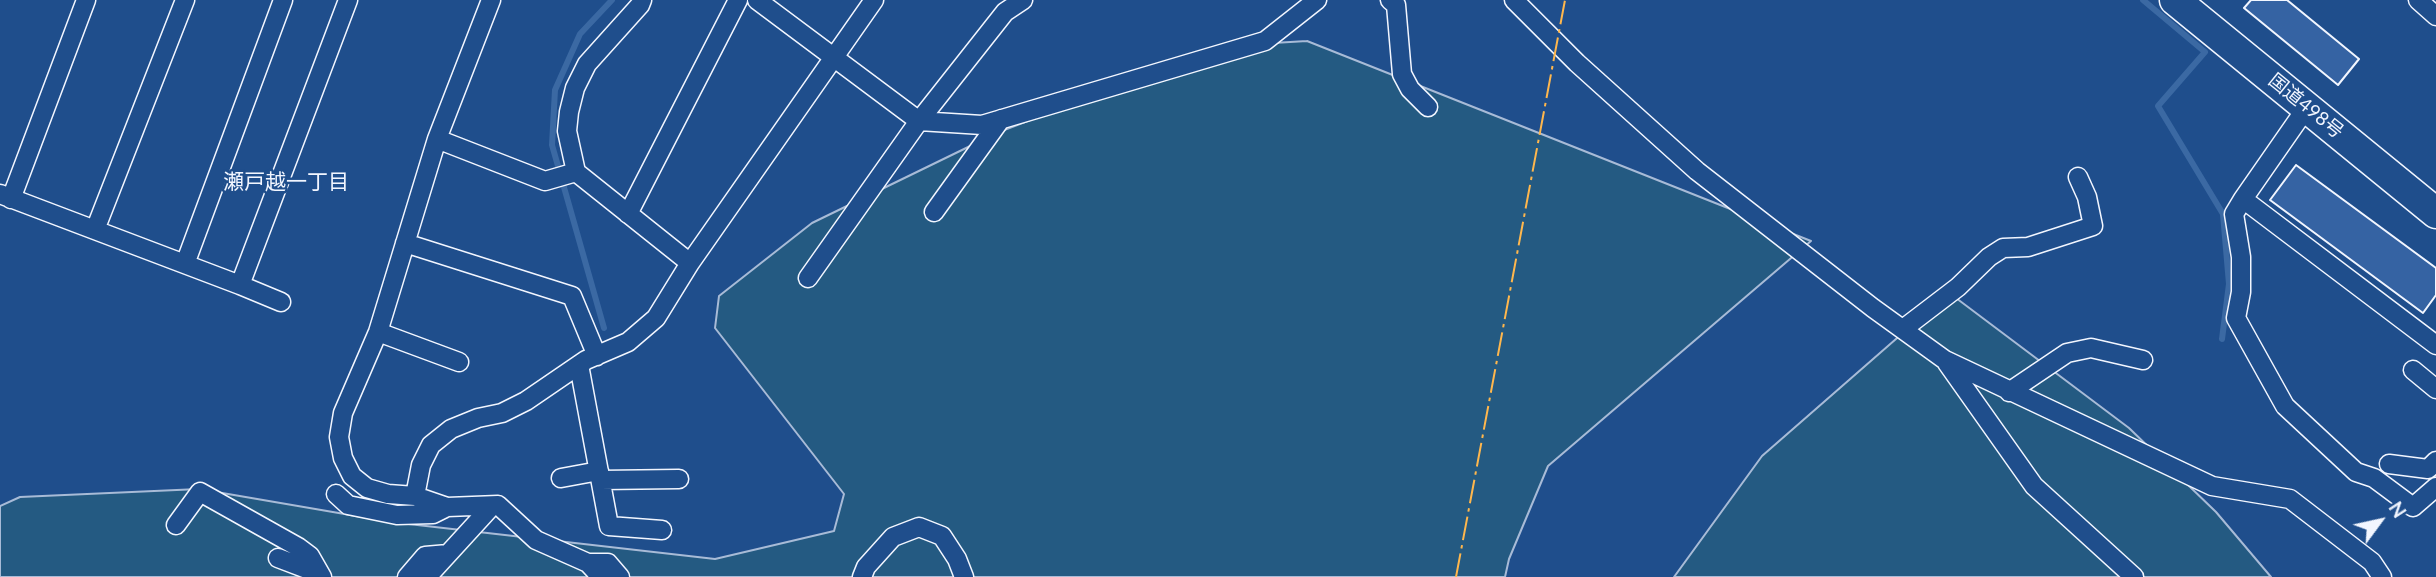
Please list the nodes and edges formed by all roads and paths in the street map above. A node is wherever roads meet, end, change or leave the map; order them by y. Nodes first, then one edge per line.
1 (86, 0) edge
2 (186, 0) edge
3 (283, 0) edge
4 (348, 0) edge
5 (491, 0) edge
6 (642, 0) edge
7 (738, 0) edge
8 (757, 0) edge
9 (874, 0) edge
10 (1023, 0) edge
11 (1317, 0) edge
12 (1390, 0) edge
13 (1514, 0) edge
14 (2175, 0) edge
15 (2418, 0) edge
16 (2436, 16) edge
17 (833, 58) junction
18 (1428, 107) dead end
19 (2307, 107) junction
20 (1001, 119) junction
21 (919, 121) junction
22 (437, 139) junction
23 (575, 173) junction
24 (2078, 177) dead end
25 (6, 197) edge
26 (2244, 199) junction
27 (934, 212) dead end
28 (2436, 213) edge
29 (628, 214) junction
30 (95, 230) junction
31 (405, 243) junction
32 (690, 263) junction
33 (185, 264) junction
34 (808, 278) dead end
35 (240, 285) junction
36 (281, 302) dead end
37 (1903, 329) junction
38 (378, 332) junction
39 (2436, 345) edge
40 (597, 356) junction
41 (1945, 360) junction
42 (2143, 360) dead end
43 (459, 362) dead end
44 (579, 365) junction
45 (2413, 370) dead end
46 (2436, 389) edge
47 (2009, 392) junction
48 (2436, 461) edge
49 (2389, 464) dead end
50 (600, 476) junction
51 (561, 478) dead end
52 (679, 479) dead end
53 (2436, 486) edge
54 (336, 494) dead end
55 (415, 496) junction
56 (492, 506) junction
57 (447, 507) junction
58 (176, 525) dead end
59 (662, 530) dead end
60 (448, 554) junction
61 (278, 558) dead end
62 (595, 570) edge
63 (321, 576) edge
64 (407, 577) edge
65 (427, 577) edge
66 (620, 577) edge
67 (630, 577) edge
68 (862, 577) edge
69 (964, 577) edge
70 (2134, 577) edge
71 (2382, 577) edge

1 - 25 street
2 - 30 street
3 - 33 street
4 - 35 street
5 - 22 street
6 - 23 street
7 - 29 street
8 - 17 street
9 - 17 street
10 - 21 street
11 - 20 street
12 - 18 street
13 - 37 street
14 - 19 highway, 国道498号
15 - 16 street
17 - 21 street
17 - 32 street
19 - 26 street
19 - 28 highway, 国道498号
20 - 21 street
20 - 27 street
21 - 34 street
22 - 23 street
22 - 31 street
23 - 29 street
24 - 37 street
25 - 30 street
26 - 39 street
26 - 53 street
29 - 32 street
30 - 33 street
31 - 38 street
31 - 40 street
32 - 40 street
33 - 35 street
35 - 36 street
37 - 41 street
38 - 43 street
38 - 55 street
40 - 44 street
41 - 47 street
41 - 70 street
42 - 47 street
44 - 50 street
44 - 55 street
45 - 46 street
47 - 71 street
48 - 49 street
50 - 51 street
50 - 52 street
50 - 59 street
54 - 57 street
55 - 57 street
56 - 57 street
56 - 60 street
56 - 62 street
58 - 63 street
60 - 64 street
60 - 65 street
61 - 63 street
62 - 66 street
62 - 67 street
68 - 69 street

